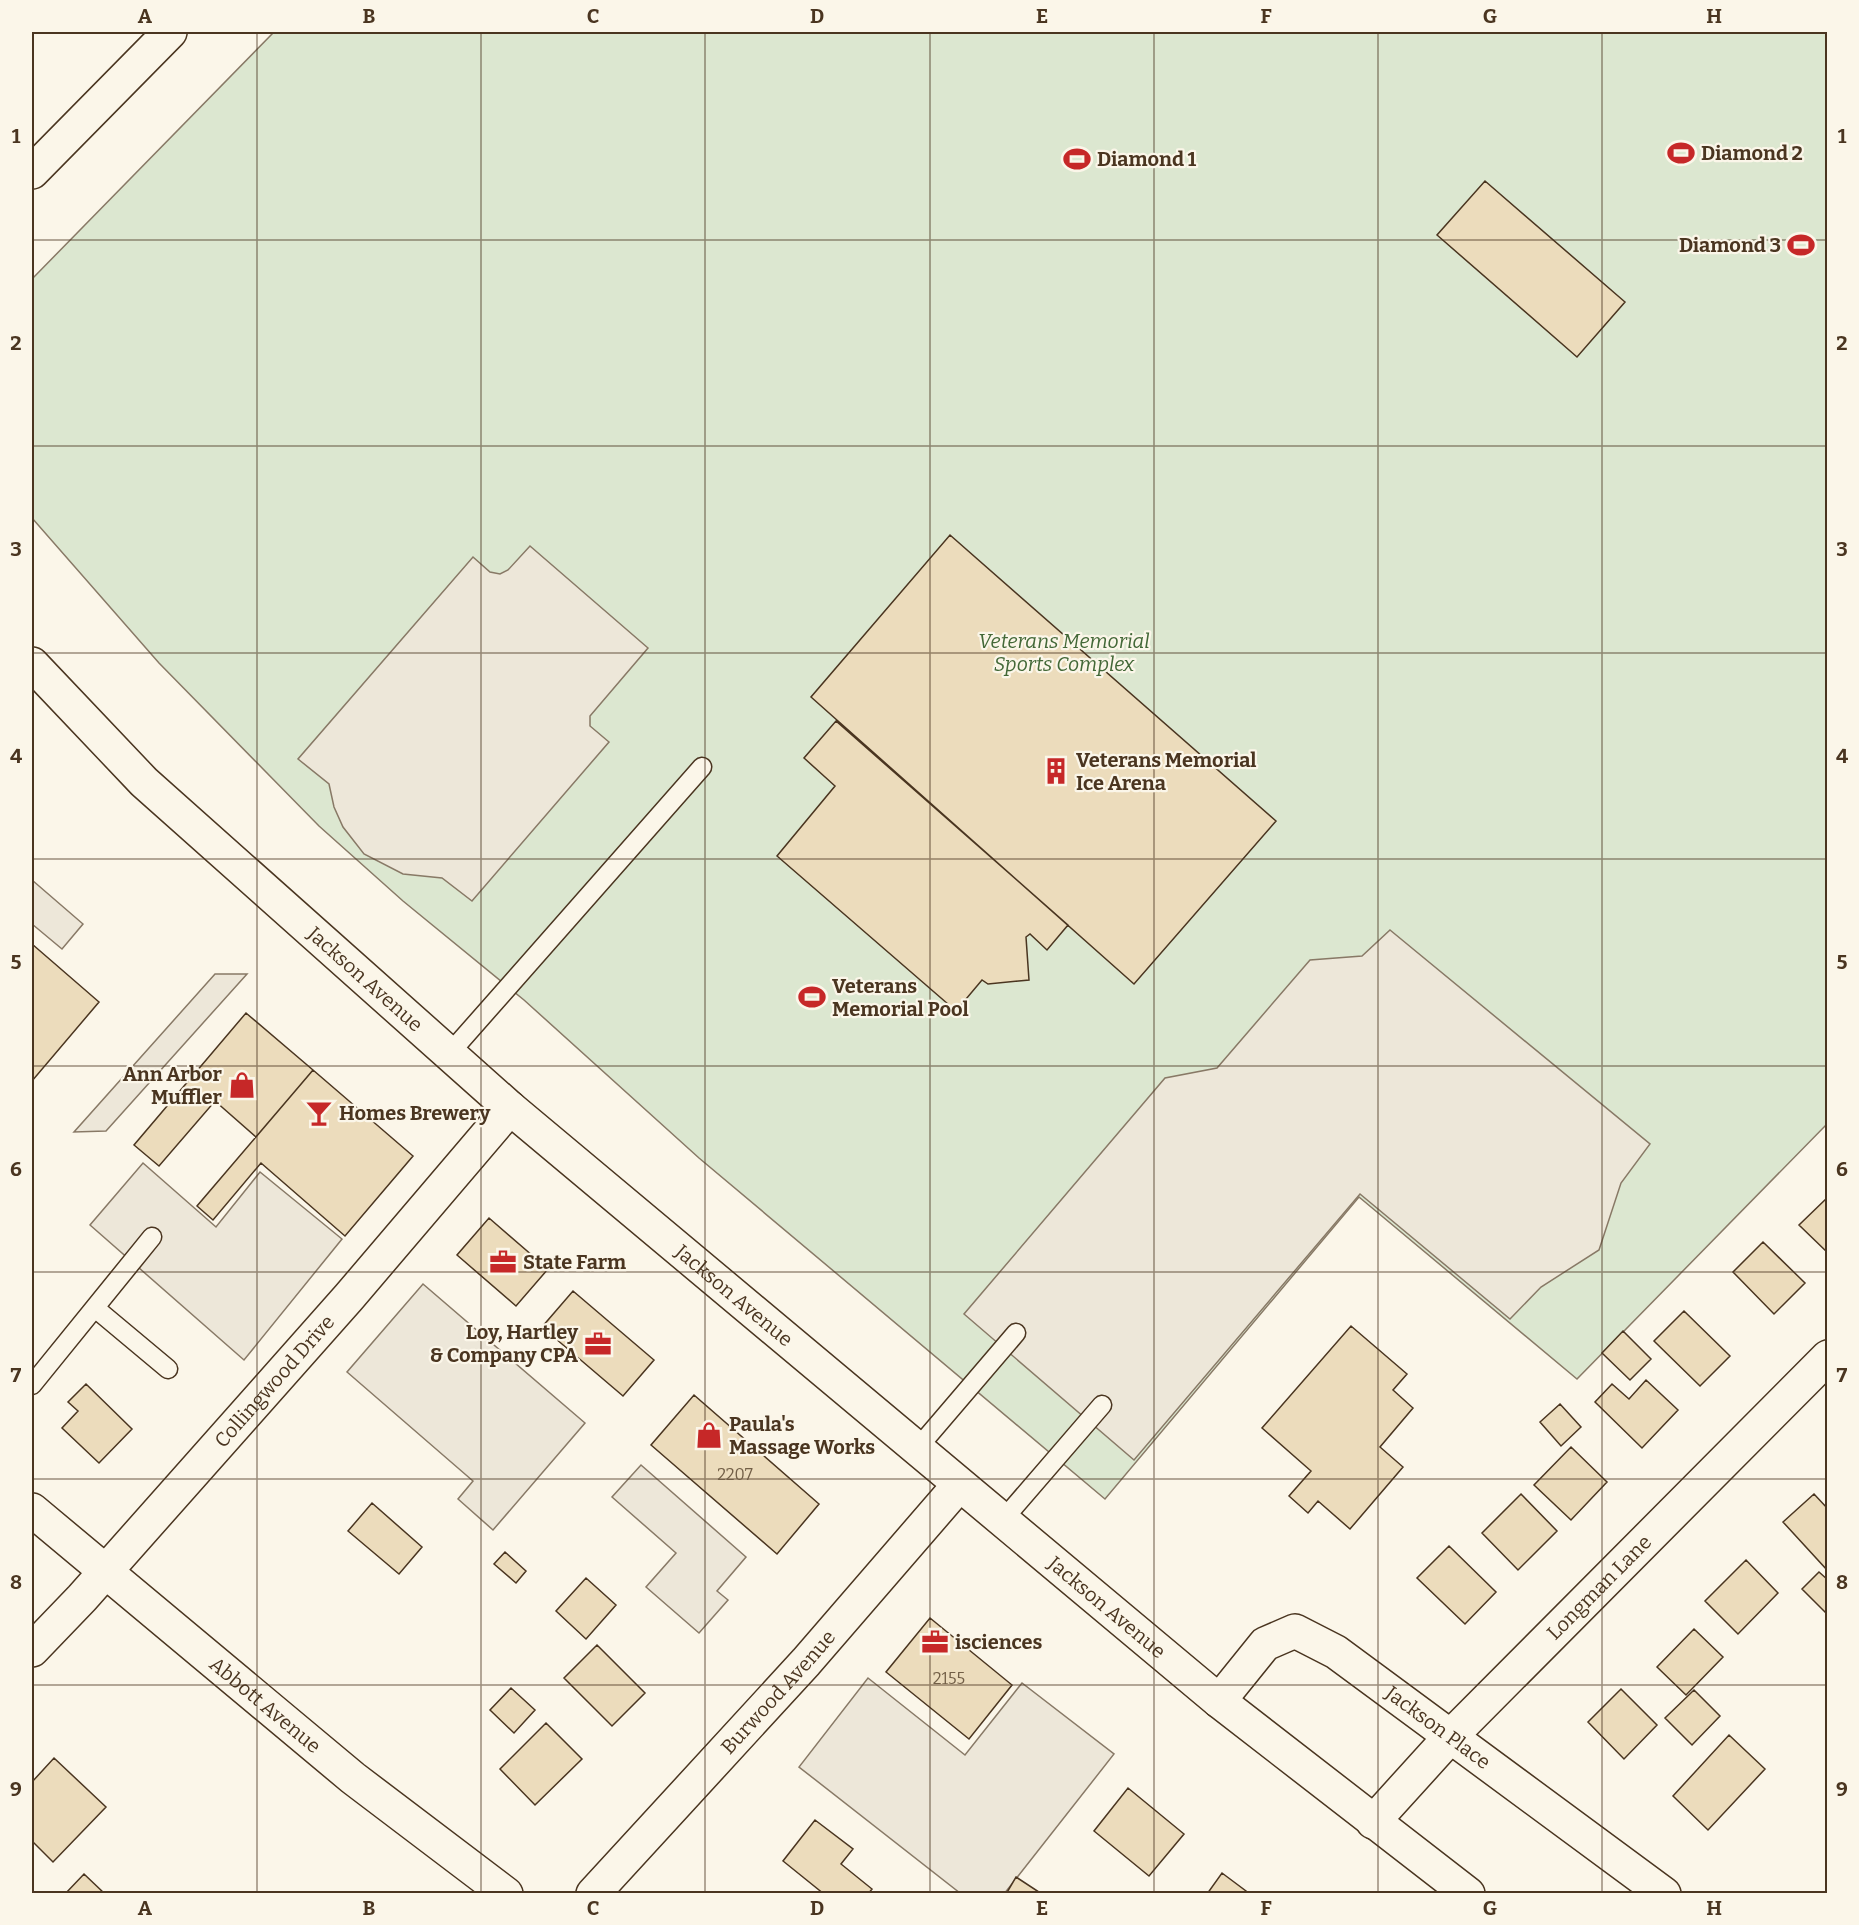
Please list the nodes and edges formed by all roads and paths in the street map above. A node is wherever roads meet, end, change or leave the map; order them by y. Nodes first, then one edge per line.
1 (170, 32) edge
2 (32, 172) edge
3 (32, 664) edge
4 (702, 767) dead end
5 (449, 1054) junction
6 (510, 1108) junction
7 (152, 1237) dead end
8 (95, 1308) junction
9 (1016, 1333) dead end
10 (1827, 1357) edge
11 (168, 1369) dead end
12 (32, 1385) edge
13 (1102, 1405) dead end
14 (916, 1450) junction
15 (959, 1485) junction
16 (32, 1510) edge
17 (1002, 1521) junction
18 (104, 1573) junction
19 (32, 1650) edge
20 (1219, 1701) junction
21 (1450, 1737) junction
22 (1373, 1822) junction
23 (506, 1893) edge
24 (593, 1893) edge
25 (1468, 1893) edge
26 (1664, 1893) edge

1 - 2 street
3 - 5 street, Jackson Avenue
4 - 5 lane
5 - 6 street, Jackson Avenue
6 - 14 street, Jackson Avenue
6 - 18 street, Collingwood Drive
7 - 8 lane
8 - 11 lane
8 - 12 lane
9 - 14 lane
10 - 21 street, Longman Lane
13 - 17 lane
14 - 15 street, Jackson Avenue
15 - 17 street, Jackson Avenue
15 - 24 street, Burwood Avenue
16 - 18 street, Abbott Avenue
17 - 20 street, Jackson Avenue
18 - 19 street, Collingwood Drive
18 - 23 street, Abbott Avenue
20 - 21 street, Jackson Place
20 - 22 street, Jackson Avenue
21 - 22 street, Longman Lane
21 - 26 street, Jackson Place
22 - 25 street, Jackson Avenue

